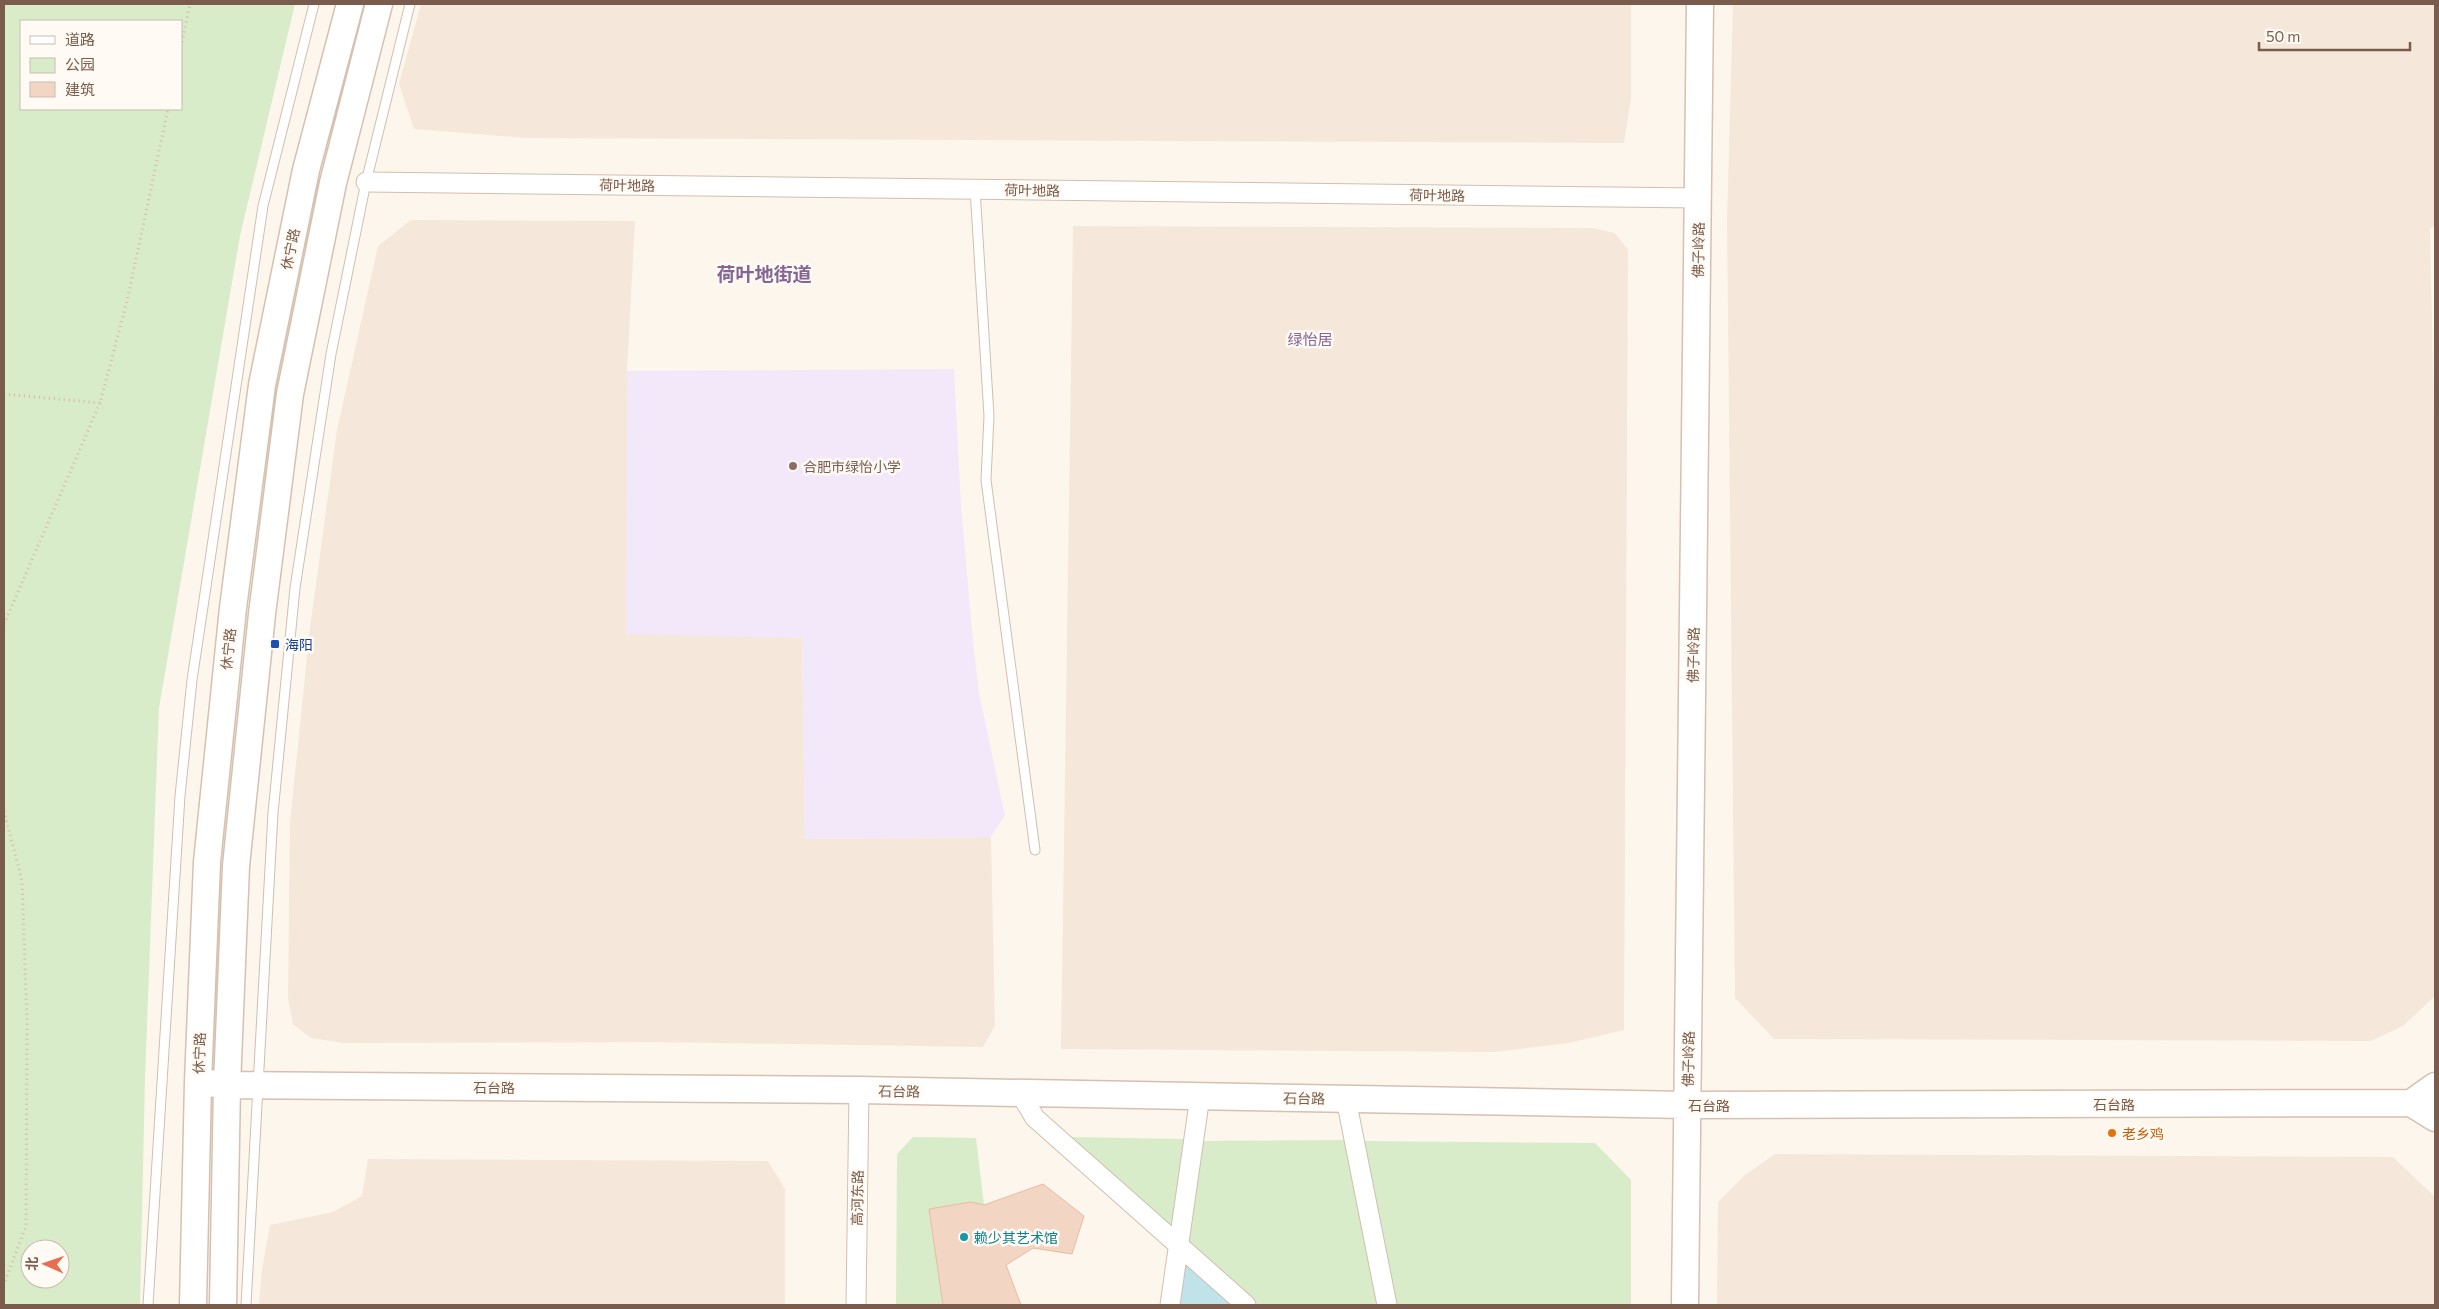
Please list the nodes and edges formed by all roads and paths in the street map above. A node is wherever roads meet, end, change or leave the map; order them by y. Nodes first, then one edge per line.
1 (190, 4) edge
2 (314, 4) edge
3 (350, 4) edge
4 (379, 4) edge
5 (410, 4) edge
6 (1700, 4) edge
7 (182, 41) edge
8 (168, 110) edge
9 (366, 182) junction
10 (975, 189) junction
11 (1699, 198) junction
12 (4, 394) edge
13 (100, 403) junction
14 (4, 624) edge
15 (4, 811) edge
16 (1035, 850) dead end
17 (198, 1082) junction
18 (227, 1085) junction
19 (259, 1085) junction
20 (2435, 1086) edge
21 (859, 1090) junction
22 (1020, 1093) junction
23 (1200, 1096) junction
24 (1346, 1099) junction
25 (2410, 1103) junction
26 (1687, 1105) junction
27 (2435, 1118) edge
28 (1179, 1244) junction
29 (4, 1284) edge
30 (148, 1305) edge
31 (193, 1305) edge
32 (223, 1305) edge
33 (246, 1305) edge
34 (856, 1305) edge
35 (1170, 1305) edge
36 (1246, 1305) edge
37 (1388, 1305) edge
38 (1685, 1305) edge

1 - 7 path
2 - 30 lane
3 - 17 street, 休宁路
4 - 18 street, 休宁路
5 - 9 lane
6 - 11 street, 佛子岭路
8 - 13 path
9 - 10 street, 荷叶地路
9 - 19 lane
10 - 11 street, 荷叶地路
10 - 16 lane
11 - 26 street, 佛子岭路
12 - 13 path
13 - 14 path
15 - 29 path
17 - 18 street, 石台路
17 - 31 street, 休宁路
18 - 19 street, 石台路
18 - 32 street, 休宁路
19 - 21 street, 石台路
19 - 33 lane
20 - 25 street
21 - 22 street, 石台路
21 - 34 street, 高河东路
22 - 23 street, 石台路
22 - 28 street
23 - 24 street, 石台路
23 - 28 street
24 - 26 street, 石台路
24 - 37 street
25 - 26 street, 石台路
25 - 27 street
26 - 38 street, 佛子岭路
28 - 35 street
28 - 36 street

